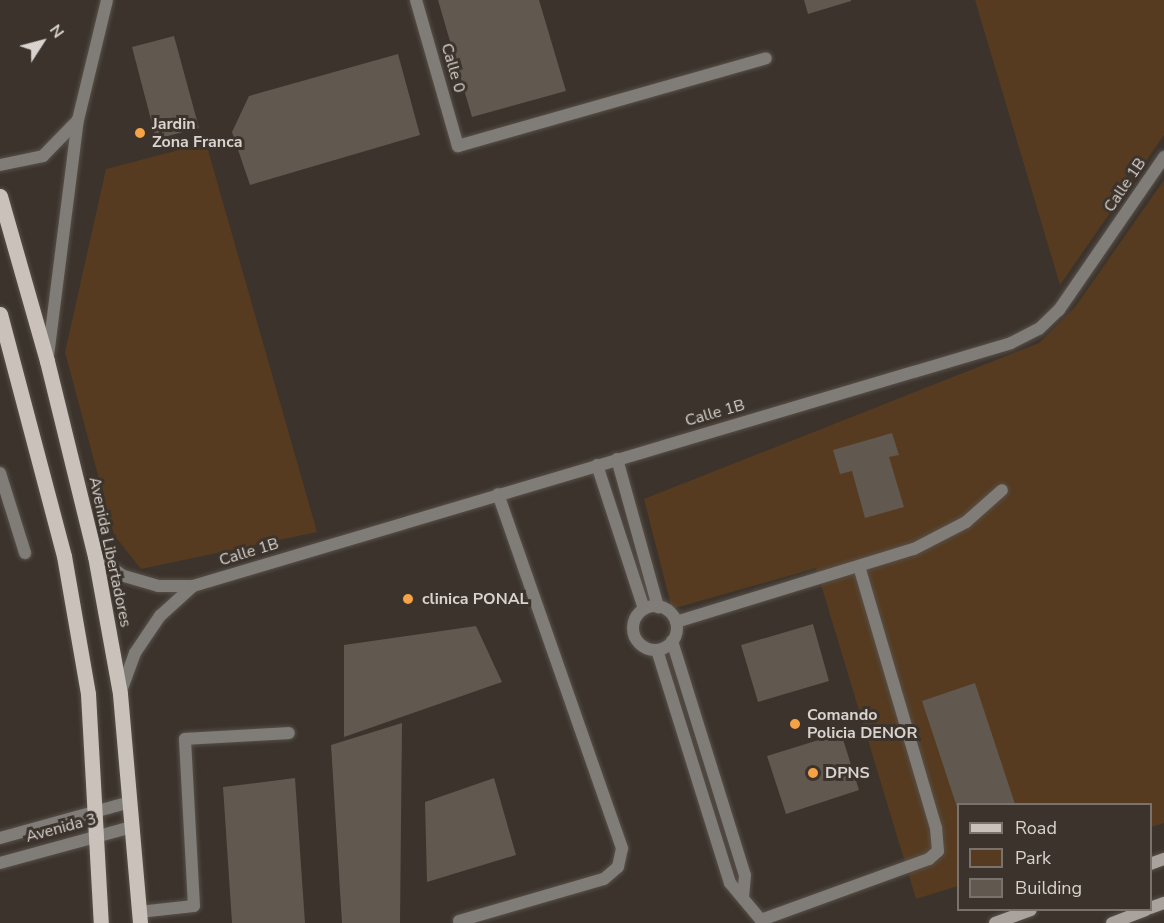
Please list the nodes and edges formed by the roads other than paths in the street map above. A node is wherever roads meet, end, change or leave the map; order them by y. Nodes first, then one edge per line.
1 (107, 0) edge
2 (416, 0) edge
3 (766, 58) dead end
4 (78, 120) junction
5 (1164, 157) edge
6 (0, 165) edge
7 (0, 196) edge
8 (0, 314) edge
9 (47, 361) junction
10 (617, 459) junction
11 (597, 465) junction
12 (0, 473) edge
13 (1002, 490) dead end
14 (498, 494) junction
15 (25, 553) dead end
16 (95, 556) junction
17 (859, 567) junction
18 (193, 586) junction
19 (658, 607) junction
20 (645, 609) junction
21 (676, 622) junction
22 (672, 641) junction
23 (657, 650) junction
24 (120, 694) junction
25 (289, 733) dead end
26 (130, 802) junction
27 (96, 812) junction
28 (132, 827) junction
29 (97, 836) junction
30 (0, 838) edge
31 (0, 863) edge
32 (743, 897) junction
33 (1026, 911) edge
34 (1143, 911) edge
35 (139, 918) edge
36 (459, 921) dead end
37 (101, 923) edge
38 (995, 923) edge
39 (1112, 923) edge

1 - 4 street
2 - 3 street, Calle 0
4 - 6 street
4 - 9 street
5 - 10 street, Calle 1B
7 - 9 main road, Avenida Libertadores
8 - 27 main road
9 - 16 main road, Avenida Libertadores
10 - 11 street, Calle 1B
10 - 19 street
11 - 14 street, Calle 1B
11 - 20 street
12 - 15 street
13 - 17 street
14 - 18 street, Calle 1B
14 - 36 street
16 - 18 street, Calle 1B
16 - 24 main road, Avenida Libertadores
17 - 21 street
17 - 32 street
18 - 24 street, Calle 1B
19 - 20 street
19 - 21 street
20 - 23 street
21 - 22 street
22 - 23 street
22 - 32 street
23 - 32 street
24 - 26 main road, Avenida Libertadores
25 - 35 street
26 - 27 street, Avenida 3
26 - 28 main road, Avenida Libertadores
27 - 29 main road
27 - 30 street, Avenida 3
28 - 29 street, Avenida 3
28 - 35 main road, Avenida Libertadores
29 - 31 street, Avenida 3
29 - 37 main road
33 - 38 street
34 - 39 street

